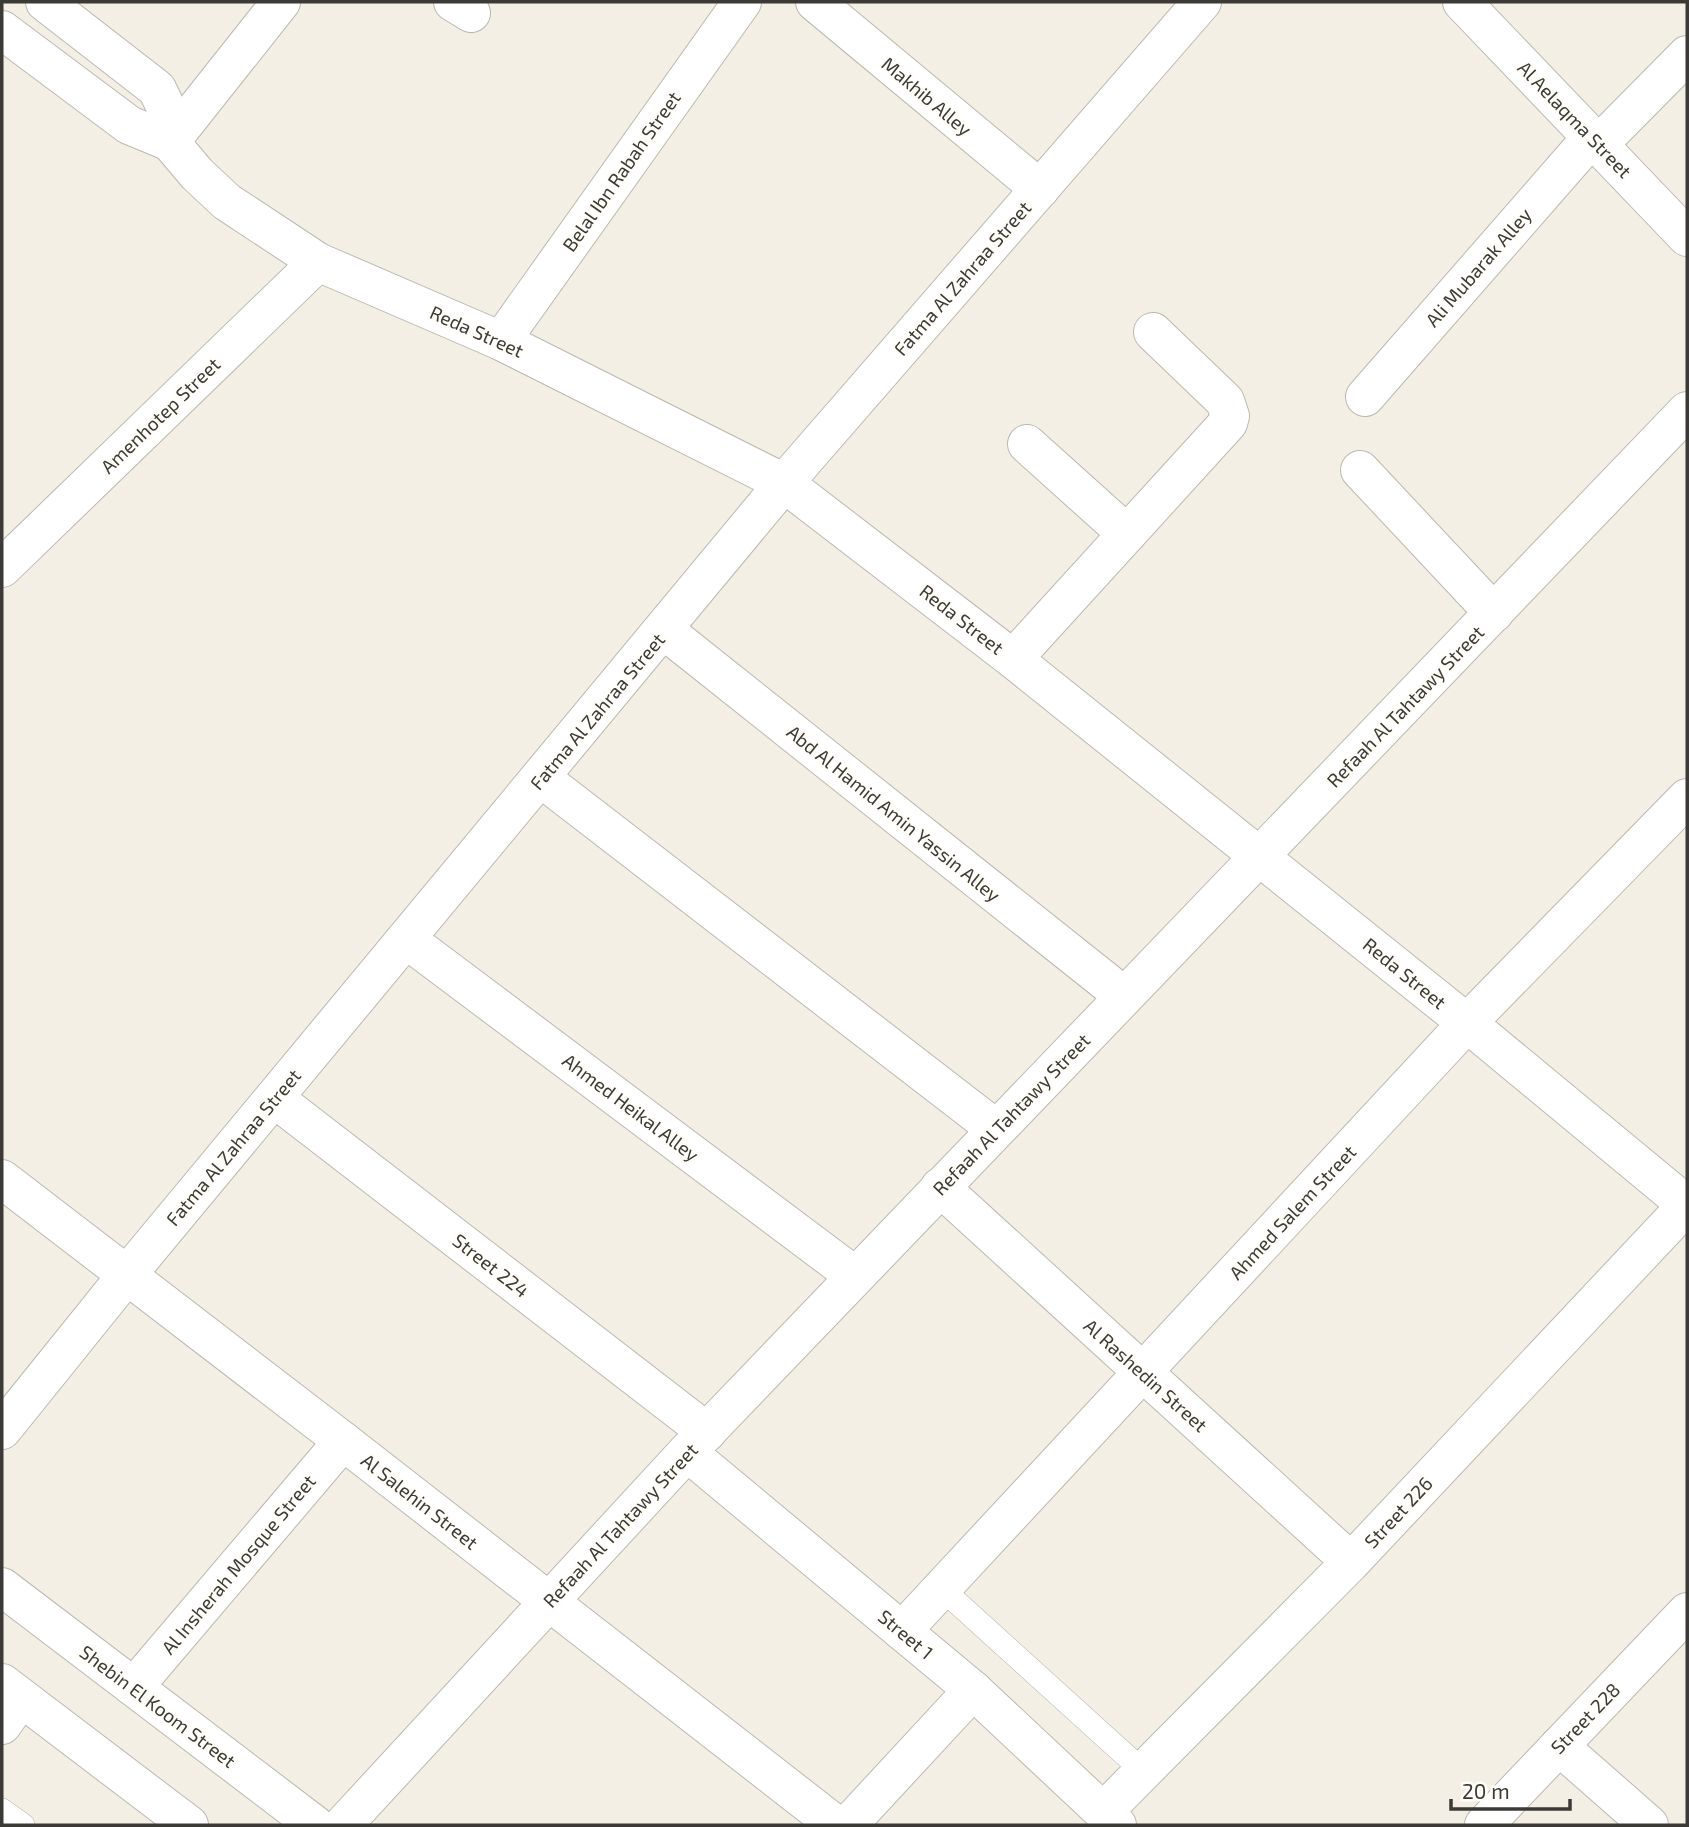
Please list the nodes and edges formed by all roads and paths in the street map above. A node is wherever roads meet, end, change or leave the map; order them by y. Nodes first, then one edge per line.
1 (45, 2) edge
2 (281, 2) edge
3 (742, 2) edge
4 (815, 2) edge
5 (1202, 2) edge
6 (1462, 2) edge
7 (2, 30) edge
8 (1687, 55) edge
9 (1595, 141) junction
10 (170, 142) junction
11 (1040, 190) junction
12 (1687, 237) edge
13 (318, 262) junction
14 (1153, 332) dead end
15 (501, 341) junction
16 (1365, 397) dead end
17 (1687, 411) edge
18 (1027, 444) dead end
19 (1360, 470) dead end
20 (784, 483) junction
21 (1127, 534) junction
22 (6, 558) edge
23 (1494, 613) junction
24 (664, 630) junction
25 (1013, 659) junction
26 (541, 778) junction
27 (1687, 798) edge
28 (1260, 857) junction
29 (406, 939) junction
30 (1124, 996) junction
31 (1467, 1023) junction
32 (274, 1098) junction
33 (996, 1129) junction
34 (2, 1179) edge
35 (940, 1187) junction
36 (1687, 1205) edge
37 (126, 1276) junction
38 (855, 1276) junction
39 (1143, 1372) junction
40 (2, 1430) edge
41 (343, 1441) junction
42 (697, 1442) junction
43 (1351, 1562) junction
44 (2, 1587) edge
45 (941, 1588) junction
46 (548, 1601) junction
47 (1687, 1612) edge
48 (902, 1631) junction
49 (134, 1687) junction
50 (973, 1690) junction
51 (8, 1702) edge
52 (1559, 1746) junction
53 (1144, 1772) junction
54 (2, 1810) edge
55 (1110, 1819) edge
56 (177, 1821) edge
57 (23, 1825) edge
58 (314, 1825) edge
59 (343, 1825) edge
60 (836, 1825) edge
61 (848, 1825) edge
62 (1484, 1825) edge
63 (1649, 1825) edge

1 - 10 street
2 - 10 street
3 - 15 street, Belal Ibn Rabah Street
4 - 11 street, Makhib Alley
5 - 11 street, Fatma Al Zahraa Street
6 - 9 street, Al Aelaqma Street
7 - 10 street, Reda Street
8 - 9 street, Ali Mubarak Alley
9 - 12 street, Al Aelaqma Street
9 - 16 street, Ali Mubarak Alley
10 - 13 street, Reda Street
11 - 20 street, Fatma Al Zahraa Street
13 - 15 street, Reda Street
13 - 22 street, Amenhotep Street
14 - 21 street
15 - 20 street, Reda Street
17 - 23 street, Refaah Al Tahtawy Street
18 - 21 street
19 - 23 street
20 - 24 street, Fatma Al Zahraa Street
20 - 25 street, Reda Street
21 - 25 street
23 - 28 street, Refaah Al Tahtawy Street
24 - 26 street, Fatma Al Zahraa Street
24 - 30 street, Abd Al Hamid Amin Yassin Alley
25 - 28 street, Reda Street
26 - 29 street, Fatma Al Zahraa Street
26 - 33 street
27 - 31 street, Ahmed Salem Street
28 - 30 street, Refaah Al Tahtawy Street
28 - 31 street, Reda Street
29 - 32 street, Fatma Al Zahraa Street
29 - 38 street, Ahmed Heikal Alley
30 - 33 street, Refaah Al Tahtawy Street
31 - 36 street, Reda Street
31 - 39 street, Ahmed Salem Street
32 - 37 street, Fatma Al Zahraa Street
32 - 42 street, Street 224
33 - 35 street, Refaah Al Tahtawy Street
34 - 37 street, Al Salehin Street
35 - 38 street, Refaah Al Tahtawy Street
35 - 39 street, Al Rashedin Street
36 - 43 street, Street 226
37 - 40 street, Fatma Al Zahraa Street
37 - 41 street, Al Salehin Street
38 - 42 street, Refaah Al Tahtawy Street
39 - 43 street, Al Rashedin Street
39 - 45 street, Ahmed Salem Street
41 - 46 street, Al Salehin Street
41 - 49 street, Al Insherah Mosque Street
42 - 46 street, Refaah Al Tahtawy Street
42 - 48 street, Street 1
43 - 53 street, Street 226
44 - 49 street, Shebin El Koom Street
45 - 48 street, Ahmed Salem Street
45 - 53 lane
46 - 59 street, Refaah Al Tahtawy Street
46 - 60 street, Al Salehin Street
47 - 52 street, Street 228
48 - 50 street, Street 1
49 - 58 street, Shebin El Koom Street
50 - 55 street, Street 1
50 - 61 street
51 - 56 street
52 - 62 street, Street 228
52 - 63 street
53 - 55 street, Street 226
54 - 57 lane

